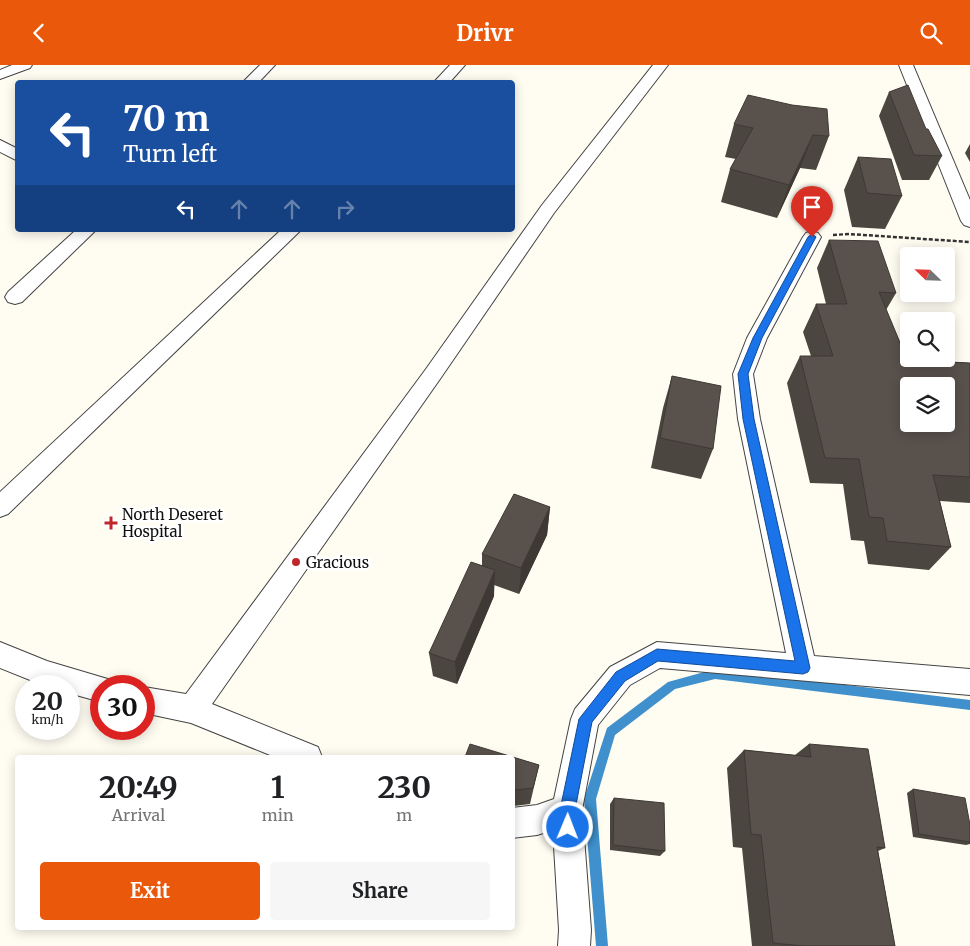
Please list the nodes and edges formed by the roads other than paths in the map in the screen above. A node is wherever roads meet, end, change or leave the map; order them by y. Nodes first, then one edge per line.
1 (25, 65) edge
2 (268, 65) edge
3 (458, 65) edge
4 (661, 65) edge
5 (906, 65) edge
6 (0, 75) edge
7 (251, 80) edge
8 (443, 80) edge
9 (0, 145) edge
10 (15, 153) edge
11 (970, 221) edge
12 (85, 232) edge
13 (290, 232) edge
14 (812, 237) road end
15 (15, 297) dead end
16 (0, 507) edge
17 (0, 655) edge
18 (803, 668) junction
19 (970, 682) edge
20 (90, 686) edge
21 (155, 702) edge
22 (192, 709) junction
23 (303, 755) edge
24 (567, 810) junction
25 (515, 823) edge
26 (574, 946) edge

1 - 6 street
2 - 7 street
3 - 8 street
4 - 22 street
5 - 11 street
9 - 10 street
12 - 15 street
13 - 16 street
14 - 18 street
17 - 20 street
18 - 19 street
18 - 24 street
21 - 22 street
22 - 23 street
24 - 25 street
24 - 26 street

